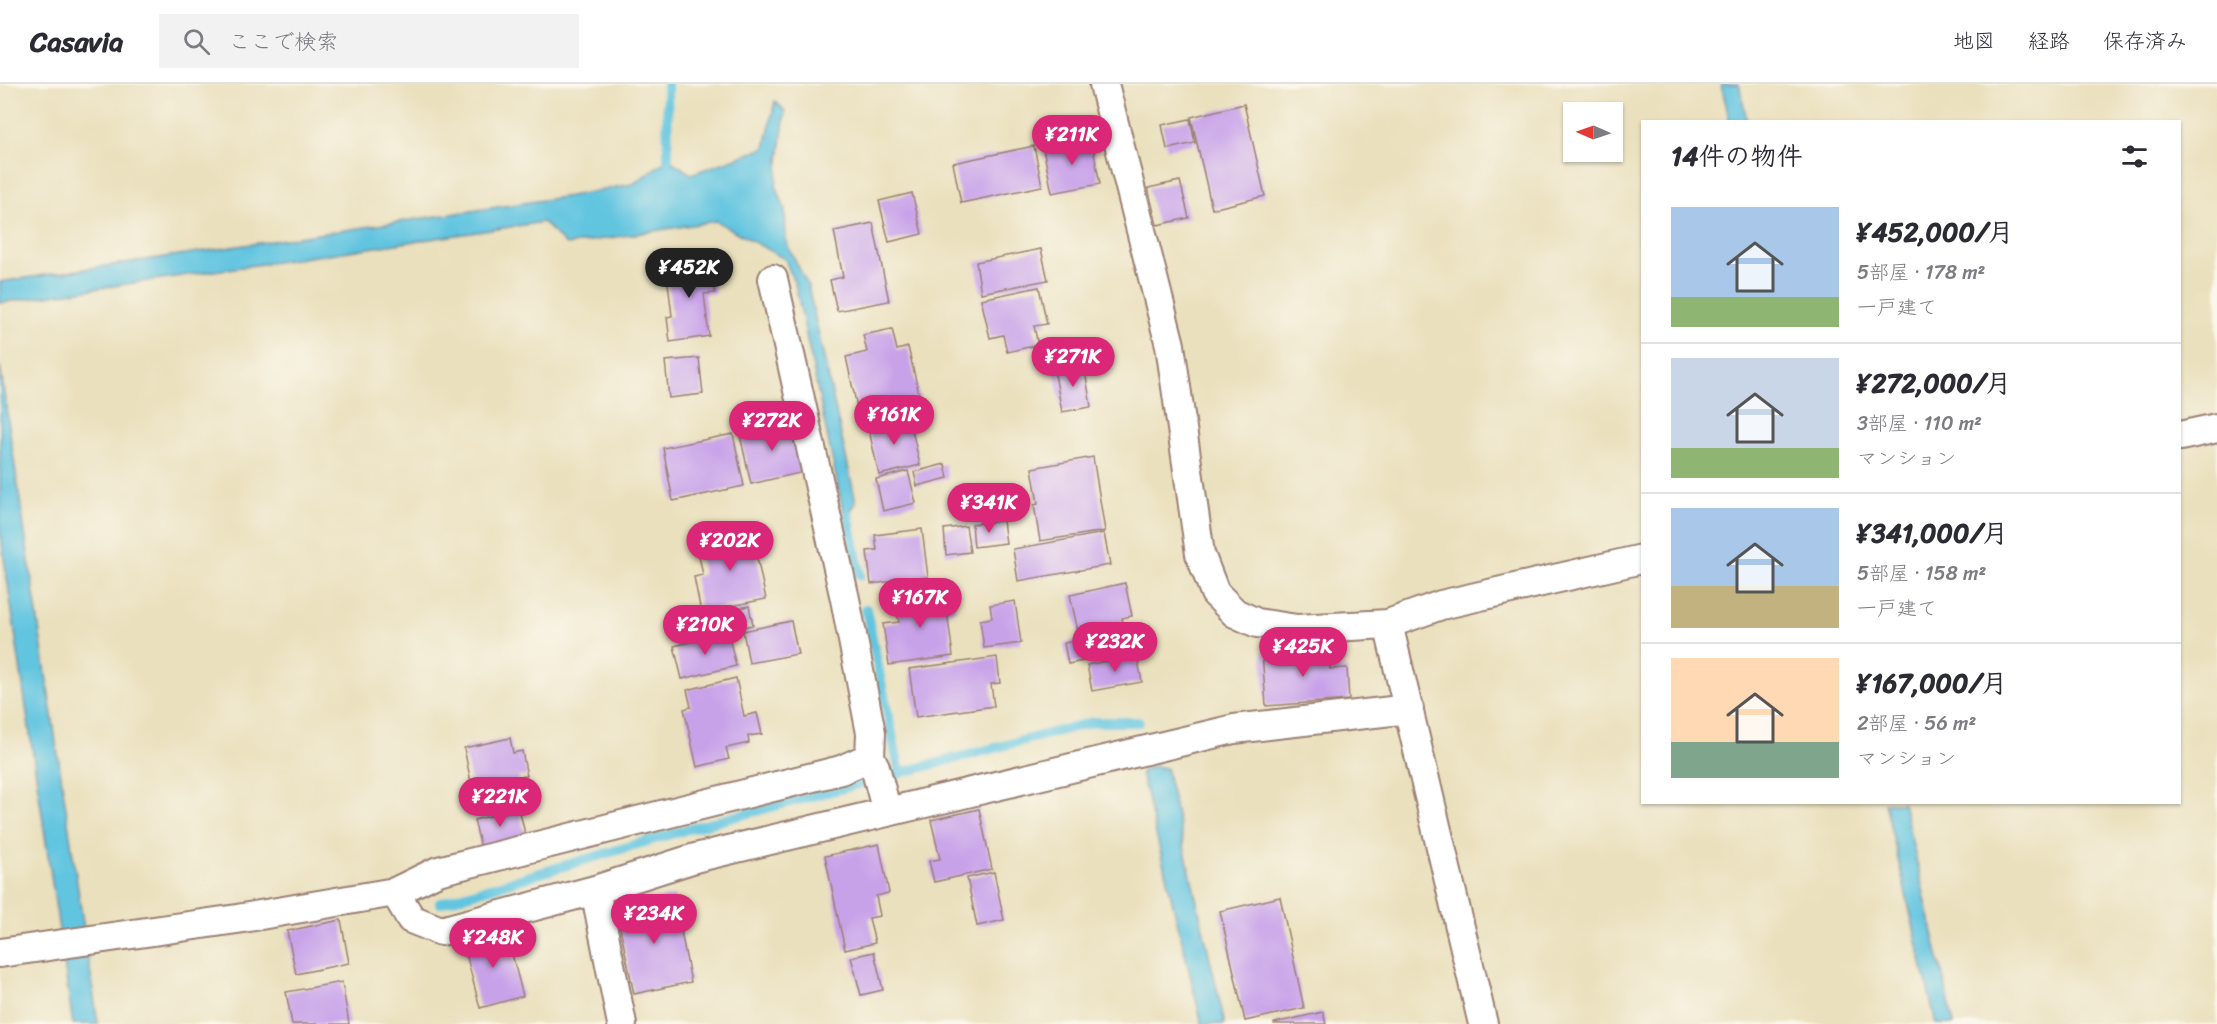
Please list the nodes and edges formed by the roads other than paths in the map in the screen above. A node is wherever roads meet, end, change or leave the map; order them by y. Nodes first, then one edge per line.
1 (1104, 84) edge
2 (773, 279) dead end
3 (2217, 428) edge
4 (2181, 436) edge
5 (1641, 559) edge
6 (1388, 624) junction
7 (1409, 709) junction
8 (879, 782) junction
9 (595, 890) junction
10 (395, 892) junction
11 (0, 953) edge
12 (622, 1024) edge
13 (1483, 1024) edge

1 - 6 street
2 - 8 street
3 - 4 street
5 - 6 street
6 - 7 street
7 - 8 street
7 - 13 street
8 - 9 street
8 - 10 street
9 - 10 street
9 - 12 street
10 - 11 street

